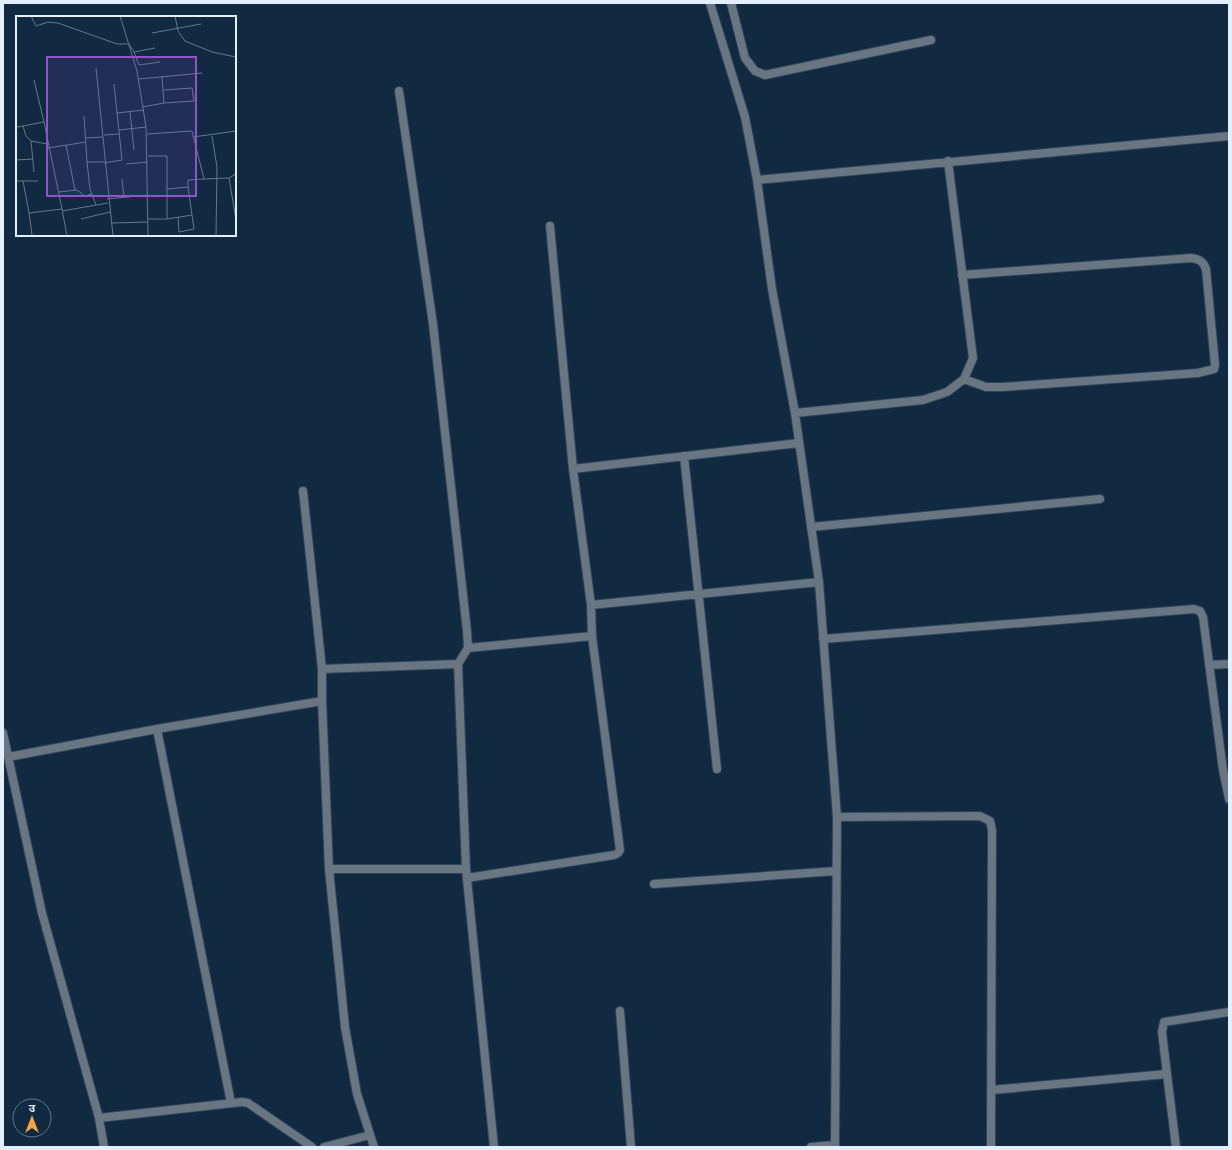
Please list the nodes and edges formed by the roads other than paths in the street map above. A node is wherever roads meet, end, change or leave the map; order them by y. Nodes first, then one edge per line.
1 (710, 3) edge
2 (731, 3) edge
3 (931, 40) dead end
4 (399, 91) dead end
5 (1229, 136) edge
6 (948, 161) junction
7 (757, 180) junction
8 (550, 226) dead end
9 (962, 275) junction
10 (964, 379) junction
11 (795, 413) junction
12 (799, 443) junction
13 (684, 456) junction
14 (573, 468) junction
15 (303, 491) dead end
16 (1100, 499) dead end
17 (811, 527) junction
18 (819, 582) junction
19 (699, 594) junction
20 (591, 605) junction
21 (592, 636) junction
22 (823, 639) junction
23 (468, 648) junction
24 (458, 664) junction
25 (1229, 664) edge
26 (1209, 665) junction
27 (322, 669) junction
28 (322, 701) junction
29 (157, 729) junction
30 (3, 733) edge
31 (8, 757) junction
32 (717, 769) dead end
33 (1229, 799) edge
34 (836, 817) junction
35 (329, 869) junction
36 (466, 869) junction
37 (836, 871) junction
38 (467, 878) junction
39 (654, 884) dead end
40 (620, 1011) dead end
41 (1229, 1012) edge
42 (1168, 1074) junction
43 (992, 1090) junction
44 (231, 1103) junction
45 (99, 1118) junction
46 (370, 1135) junction
47 (835, 1146) edge
48 (104, 1147) edge
49 (312, 1147) edge
50 (324, 1147) edge
51 (374, 1147) edge
52 (494, 1147) edge
53 (631, 1147) edge
54 (811, 1147) edge
55 (991, 1147) edge
56 (1176, 1147) edge

1 - 7 street
2 - 3 street
4 - 23 street
5 - 6 street
6 - 7 street
6 - 9 street
7 - 11 street
8 - 14 street
9 - 10 street
9 - 10 street
10 - 11 street
11 - 12 street
12 - 13 street
12 - 17 street
13 - 14 street
13 - 19 street
14 - 20 street
15 - 27 street
16 - 17 street
17 - 18 street
18 - 19 street
18 - 22 street
19 - 20 street
19 - 32 street
20 - 21 street
21 - 23 street
21 - 38 street
22 - 26 street
22 - 34 street
23 - 24 street
24 - 27 street
24 - 36 street
25 - 26 street
26 - 33 street
27 - 28 street
28 - 29 street
28 - 35 street
29 - 31 street
29 - 44 street
30 - 31 street
31 - 45 street
34 - 37 street
34 - 43 street
35 - 36 street
35 - 46 street
36 - 38 street
37 - 39 street
37 - 47 street
38 - 52 street
40 - 53 street
41 - 42 street
42 - 43 street
42 - 56 street
43 - 55 street
44 - 45 street
44 - 49 street
45 - 48 street
46 - 50 street
46 - 51 street
47 - 54 street

